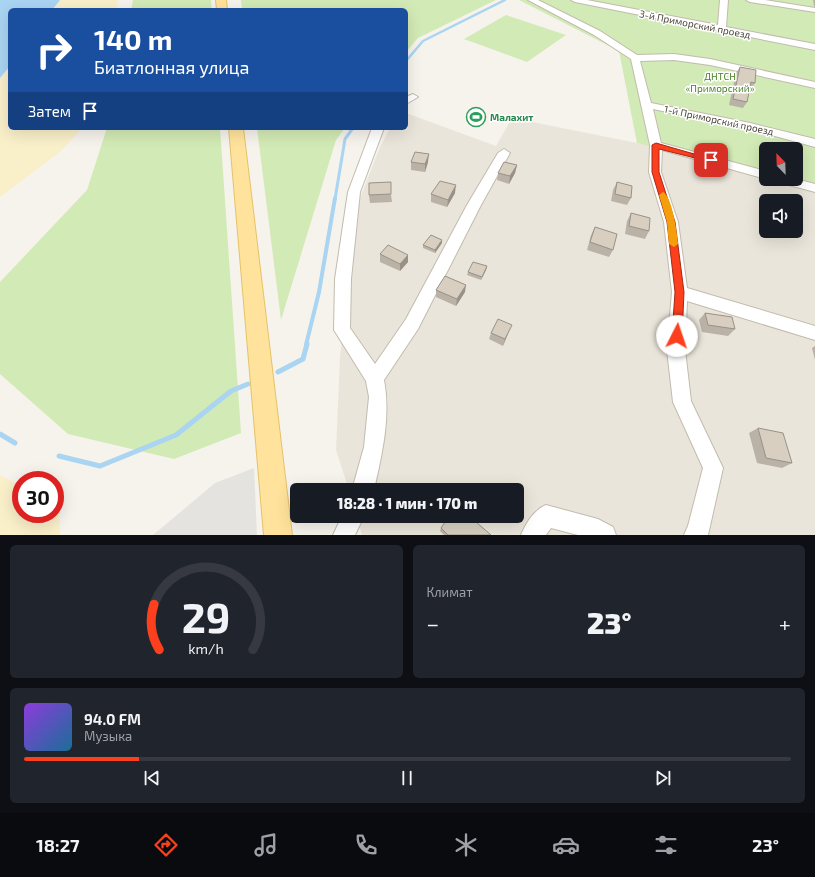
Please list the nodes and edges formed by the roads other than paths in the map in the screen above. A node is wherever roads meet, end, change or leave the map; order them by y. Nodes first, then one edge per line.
1 (532, 0) edge
2 (575, 0) edge
3 (724, 0) edge
4 (750, 0) edge
5 (815, 10) edge
6 (722, 29) junction
7 (815, 47) edge
8 (635, 58) junction
9 (815, 85) edge
10 (647, 105) junction
11 (236, 130) edge
12 (377, 130) edge
13 (815, 143) edge
14 (656, 145) junction
15 (504, 153) dead end
16 (759, 173) edge
17 (803, 185) edge
18 (815, 188) edge
19 (680, 292) junction
20 (815, 333) edge
21 (376, 379) junction
22 (365, 483) edge
23 (350, 523) edge
24 (278, 535) edge
25 (344, 535) edge
26 (532, 535) edge
27 (605, 535) edge
28 (695, 535) edge

1 - 8 street
2 - 6 street, 3-й Приморский проезд
3 - 6 street
4 - 5 street
6 - 7 street, 3-й Приморский проезд
8 - 9 street
8 - 10 street
10 - 13 street, 1-й Приморский проезд
10 - 14 street
11 - 24 main road
12 - 21 street
14 - 16 street
14 - 19 street
15 - 21 street
17 - 18 street
19 - 20 street
19 - 28 street
21 - 22 street
23 - 25 street
26 - 27 street

